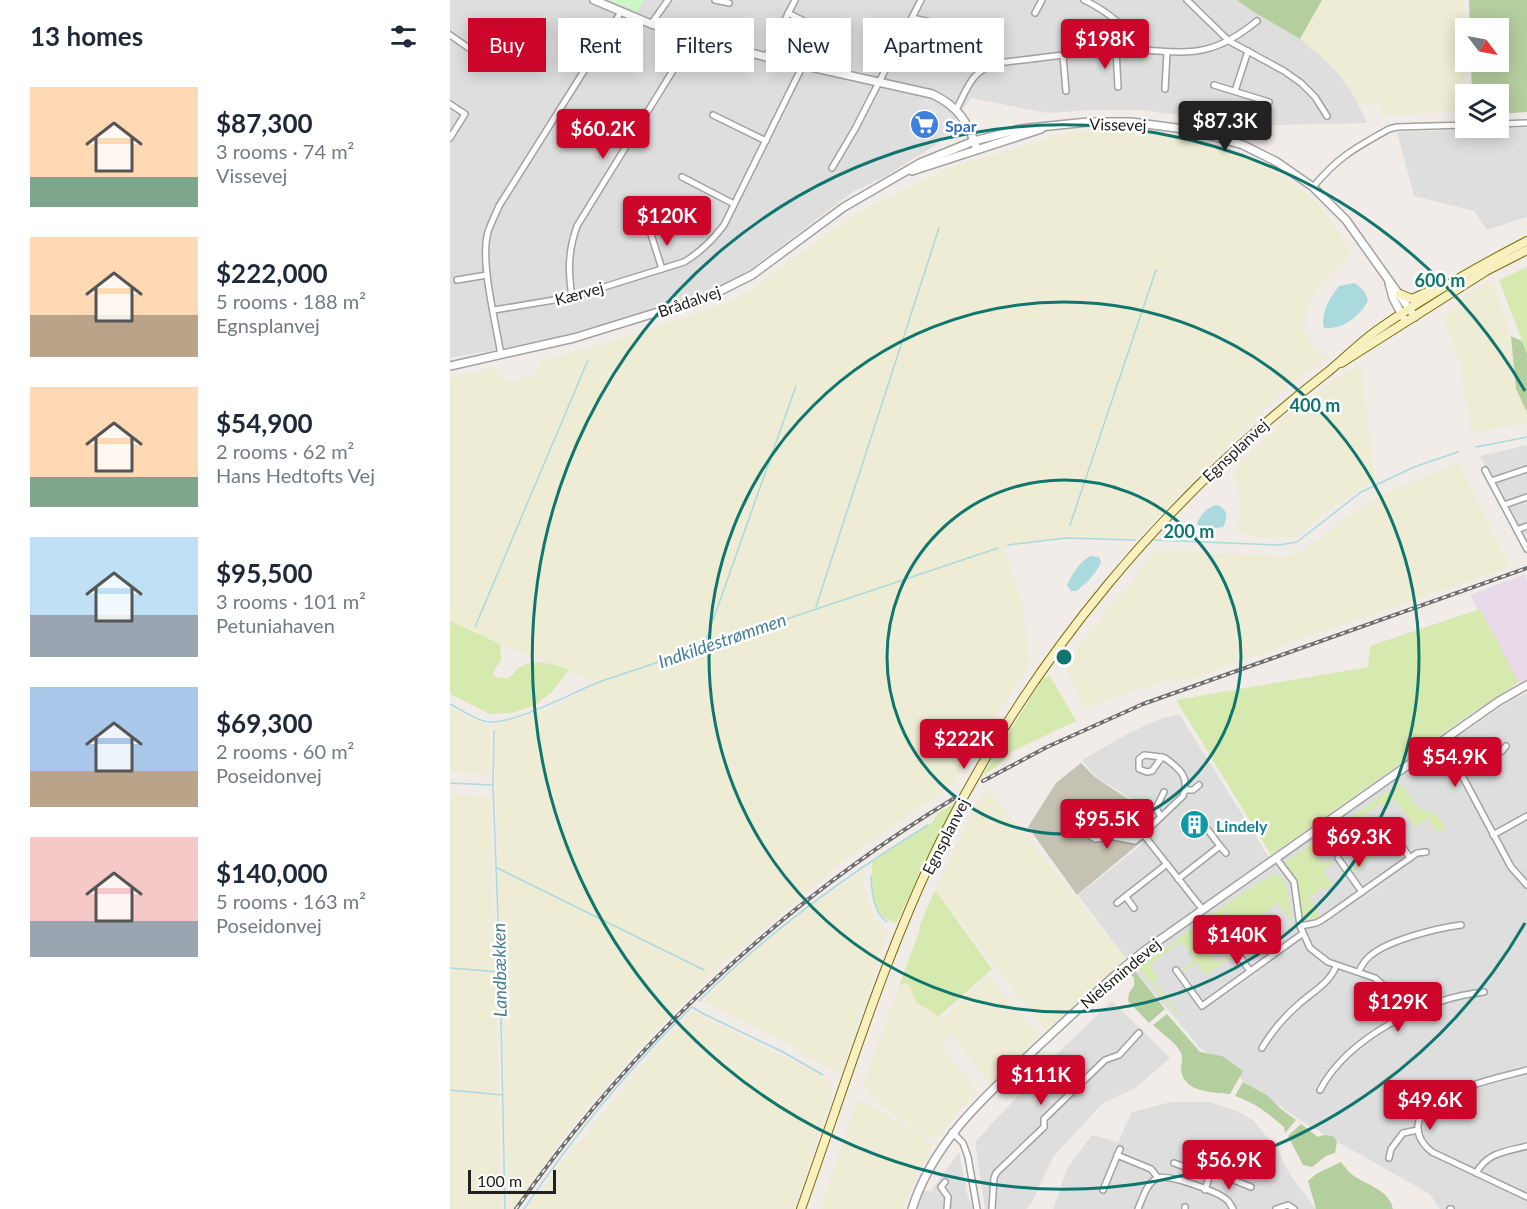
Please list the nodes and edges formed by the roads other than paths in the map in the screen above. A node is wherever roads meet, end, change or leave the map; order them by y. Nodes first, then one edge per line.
1 (594, 0) edge
2 (668, 0) edge
3 (715, 0) edge
4 (795, 0) edge
5 (921, 0) edge
6 (1042, 0) edge
7 (1084, 0) edge
8 (1187, 0) edge
9 (729, 3) dead end
10 (621, 12) junction
11 (788, 13) junction
12 (1035, 13) dead end
13 (786, 18) edge
14 (798, 18) edge
15 (912, 18) edge
16 (1257, 21) dead end
17 (651, 24) junction
18 (655, 25) edge
19 (450, 35) edge
20 (1229, 41) junction
21 (468, 47) edge
22 (1116, 50) junction
23 (1136, 50) junction
24 (1248, 51) junction
25 (1167, 52) junction
26 (754, 54) edge
27 (1063, 56) junction
28 (766, 57) edge
29 (672, 72) edge
30 (800, 72) edge
31 (837, 72) edge
32 (885, 72) edge
33 (880, 81) junction
34 (1214, 85) dead end
35 (1118, 87) dead end
36 (1165, 89) dead end
37 (1066, 91) dead end
38 (1235, 91) junction
39 (1269, 102) dead end
40 (450, 104) edge
41 (956, 110) junction
42 (713, 115) dead end
43 (1327, 116) dead end
44 (1527, 123) edge
45 (1509, 124) edge
46 (1455, 125) edge
47 (1052, 126) junction
48 (450, 138) edge
49 (766, 141) junction
50 (974, 141) junction
51 (977, 149) junction
52 (832, 168) dead end
53 (902, 175) junction
54 (682, 177) dead end
55 (1313, 187) junction
56 (734, 204) junction
57 (653, 224) dead end
58 (1527, 241) edge
59 (1527, 250) edge
60 (662, 269) junction
61 (488, 275) junction
62 (1457, 279) junction
63 (457, 280) dead end
64 (1388, 280) junction
65 (1400, 294) junction
66 (572, 297) junction
67 (1409, 309) junction
68 (494, 310) junction
69 (1415, 317) junction
70 (1404, 318) junction
71 (501, 355) junction
72 (450, 366) edge
73 (1334, 366) junction
74 (1527, 469) edge
75 (1485, 470) dead end
76 (1491, 481) junction
77 (1527, 497) edge
78 (1504, 505) junction
79 (1527, 526) edge
80 (1517, 530) junction
81 (1527, 549) edge
82 (1527, 685) edge
83 (1443, 740) junction
84 (1506, 747) dead end
85 (1162, 757) dead end
86 (1461, 773) junction
87 (1199, 785) dead end
88 (1185, 790) junction
89 (1164, 792) dead end
90 (1527, 816) edge
91 (1161, 817) junction
92 (1071, 823) dead end
93 (1386, 824) dead end
94 (1208, 830) dead end
95 (1143, 834) junction
96 (1493, 835) junction
97 (1221, 846) junction
98 (1426, 852) dead end
99 (1226, 853) dead end
100 (1276, 858) junction
101 (1338, 858) dead end
102 (1410, 858) junction
103 (1167, 864) junction
104 (1178, 879) junction
105 (1527, 885) edge
106 (1362, 892) junction
107 (1126, 897) junction
108 (1117, 903) dead end
109 (1134, 908) dead end
110 (1203, 910) junction
111 (1461, 925) dead end
112 (1300, 926) junction
113 (1302, 934) junction
114 (1226, 937) dead end
115 (1336, 966) junction
116 (1176, 970) dead end
117 (1250, 971) junction
118 (1359, 971) junction
119 (1484, 992) dead end
120 (1405, 1016) junction
121 (1138, 1033) dead end
122 (1262, 1048) dead end
123 (1527, 1070) edge
124 (1320, 1090) dead end
125 (1418, 1130) junction
126 (952, 1132) junction
127 (1527, 1146) edge
128 (1120, 1149) dead end
129 (1117, 1155) junction
130 (1389, 1158) dead end
131 (1174, 1163) dead end
132 (1476, 1173) junction
133 (1209, 1176) junction
134 (1158, 1178) junction
135 (945, 1182) dead end
136 (1251, 1187) dead end
137 (1103, 1190) dead end
138 (1205, 1190) junction
139 (1527, 1197) edge
140 (801, 1209) edge
141 (912, 1209) edge
142 (947, 1209) edge
143 (977, 1209) edge
144 (992, 1209) edge
145 (1138, 1209) edge
146 (1233, 1209) edge
147 (1276, 1209) edge
148 (1294, 1209) edge

1 - 10 street
2 - 17 street
3 - 9 street
4 - 11 street
5 - 15 street
6 - 12 street
7 - 23 street
8 - 20 street
10 - 17 street
10 - 61 street
11 - 13 street
11 - 14 street
16 - 20 street
17 - 18 street
19 - 21 street
20 - 24 street
20 - 25 street
22 - 23 street
22 - 27 street
22 - 35 street
23 - 25 street
24 - 38 street
24 - 43 street
25 - 36 street
26 - 28 street
27 - 37 street
27 - 41 street
29 - 66 street
30 - 49 street, Kærvej
31 - 33 street
32 - 33 street
33 - 41 street
33 - 52 street
34 - 38 street
38 - 39 street
40 - 48 street
41 - 50 street
42 - 49 street
44 - 45 street
46 - 55 street
47 - 50 street, Vissevej
47 - 51 street, Vissevej
47 - 55 street, Vissevej
49 - 56 street, Kærvej
50 - 51 street
50 - 53 street, Brådalvej
51 - 53 street, Brådalvej
53 - 71 street, Brådalvej
54 - 56 street
55 - 64 street, Vissevej
56 - 60 street, Kærvej
57 - 60 street
58 - 62 main road, Egnsplanvej
59 - 69 main road, Egnsplanvej
60 - 66 street, Kærvej
61 - 63 street
61 - 68 street
62 - 65 main road
62 - 67 main road, Egnsplanvej
64 - 65 street, Vissevej
64 - 70 street, Vissevej
65 - 67 street, Vissevej
66 - 68 street, Kærvej
67 - 69 street, Vissevej
67 - 70 main road, Egnsplanvej
68 - 71 street
69 - 70 main road, Egnsplanvej
70 - 73 main road, Egnsplanvej
70 - 73 main road, Egnsplanvej
71 - 72 street, Brådalvej
73 - 140 main road, Egnsplanvej
74 - 76 street
75 - 76 street
76 - 78 street
77 - 78 street
78 - 80 street
79 - 80 street
80 - 81 street
82 - 83 street, Nielsmindevej
83 - 86 street
83 - 100 street, Nielsmindevej
84 - 86 street
85 - 88 street
86 - 96 street
87 - 88 street
88 - 91 street
89 - 91 street
90 - 96 street
91 - 95 street
92 - 95 street
93 - 102 street
94 - 97 street
95 - 103 street
96 - 105 street
97 - 99 street
97 - 104 street
98 - 102 street
100 - 110 street, Nielsmindevej
100 - 112 street
101 - 106 street
102 - 106 street
103 - 104 street
103 - 107 street
104 - 110 street
106 - 112 street
107 - 108 street
107 - 109 street
110 - 126 street, Nielsmindevej
111 - 118 street
112 - 113 street
113 - 115 street
113 - 117 street
114 - 117 street
115 - 118 street
115 - 122 street
116 - 117 street
118 - 120 street
119 - 120 street
120 - 124 street
121 - 144 street
123 - 125 street
125 - 130 street
125 - 132 street
126 - 141 street, Nielsmindevej
126 - 143 street
127 - 132 street
128 - 129 street
129 - 134 street
129 - 137 street
131 - 133 street
132 - 139 street
133 - 136 street
133 - 138 street
134 - 138 street
134 - 145 street
135 - 142 street
138 - 146 street
147 - 148 street

